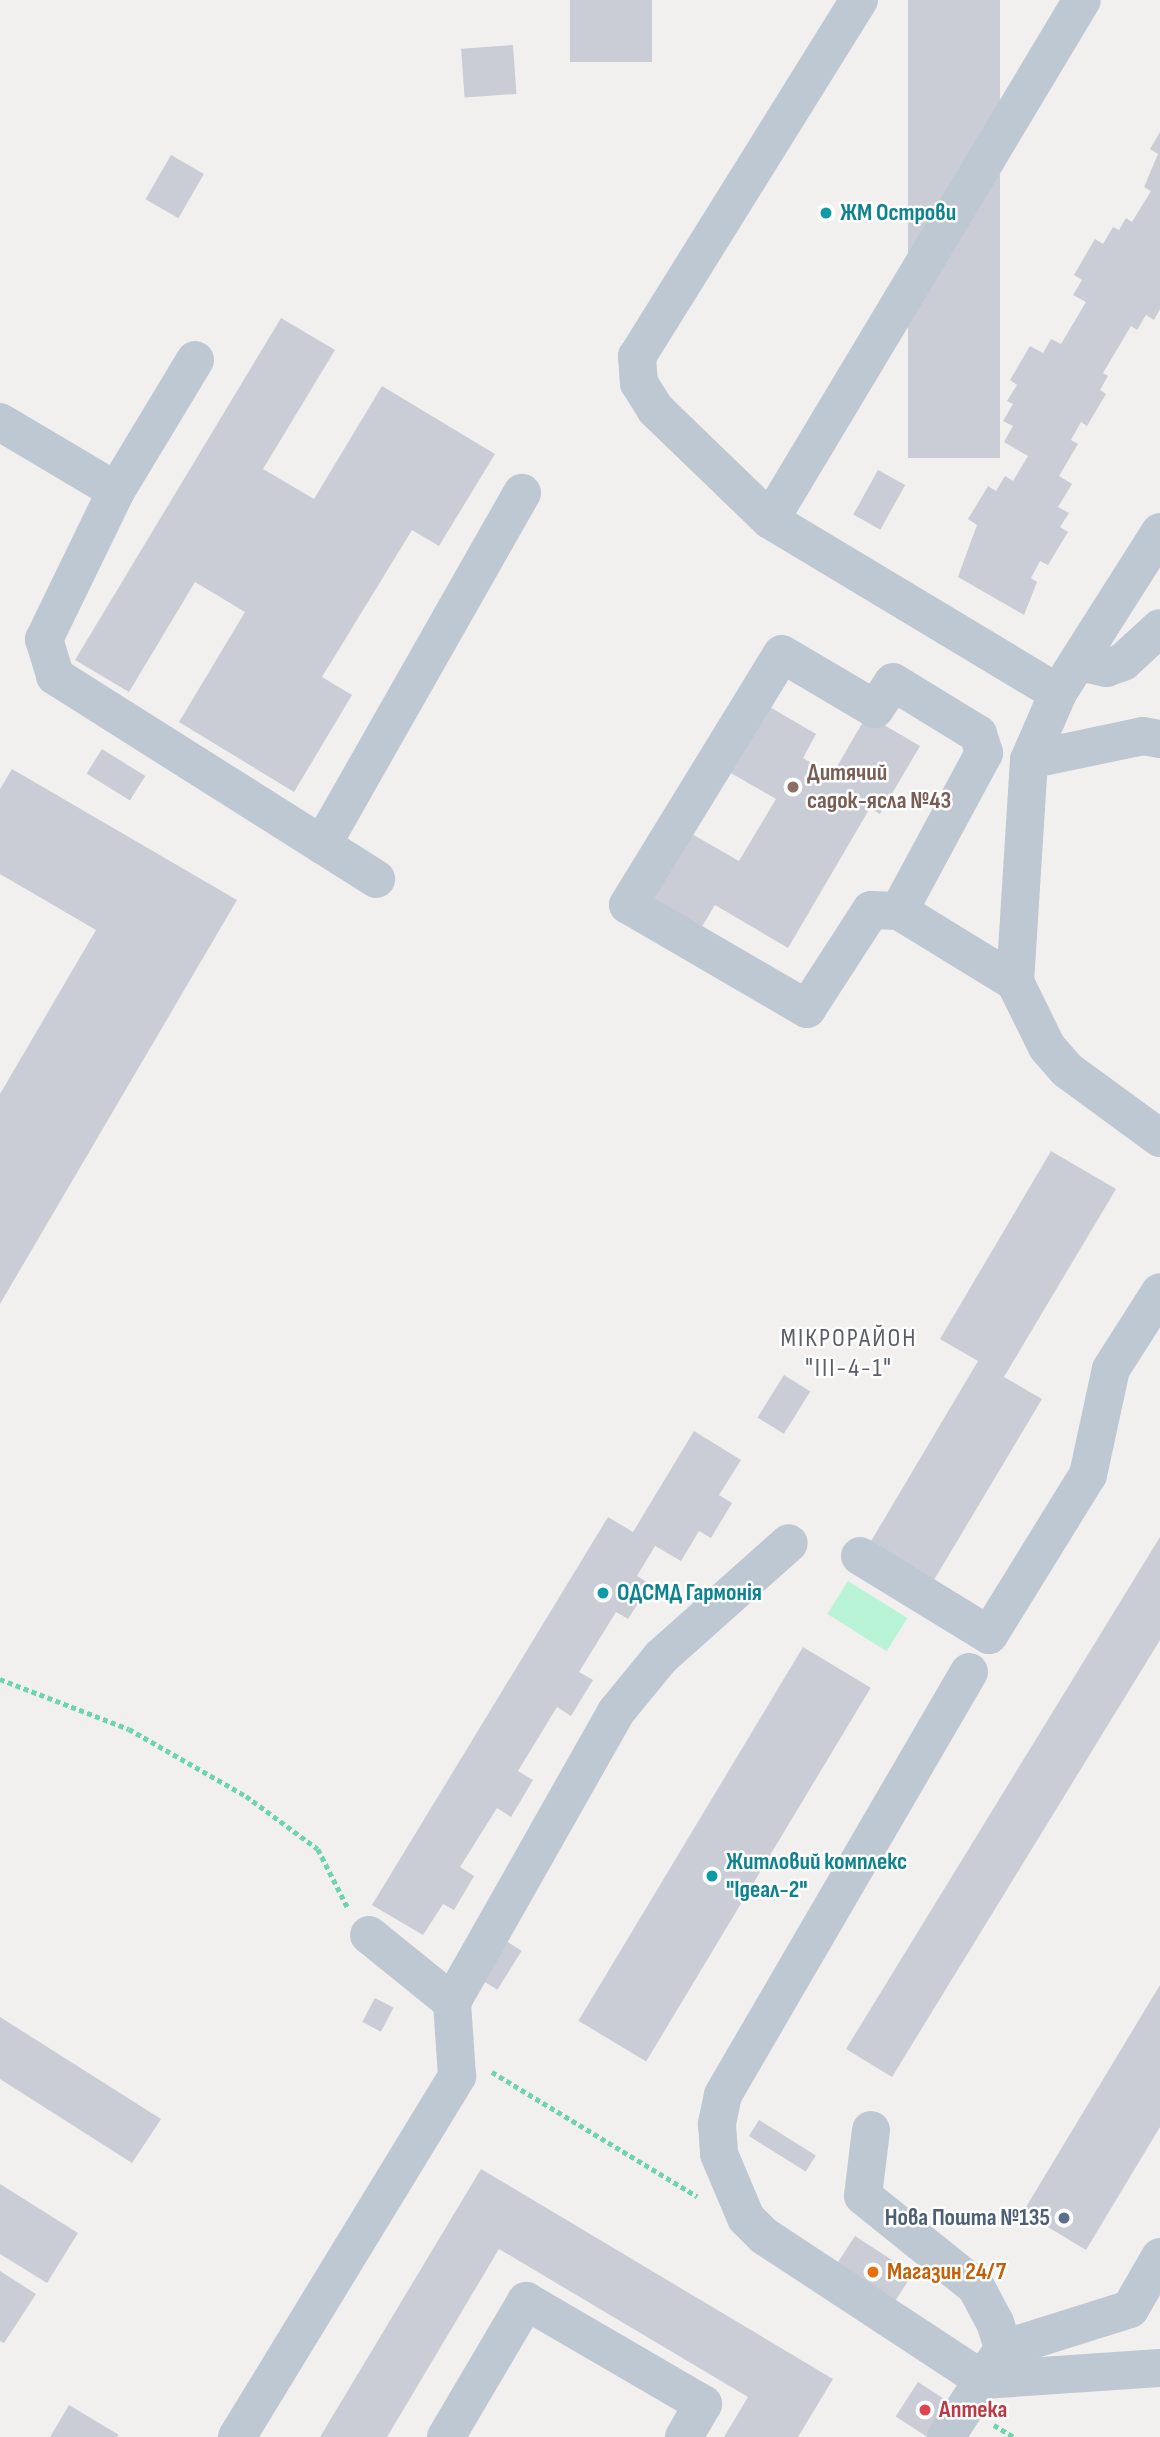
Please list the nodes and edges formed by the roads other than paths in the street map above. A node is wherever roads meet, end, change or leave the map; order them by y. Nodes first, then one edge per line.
1 (859, 0) edge
2 (1082, 0) edge
3 (195, 360) dead end
4 (0, 422) edge
5 (116, 491) junction
6 (522, 494) dead end
7 (770, 520) junction
8 (1160, 532) edge
9 (1160, 628) edge
10 (1080, 662) junction
11 (1058, 693) junction
12 (1160, 739) edge
13 (1029, 760) junction
14 (322, 845) junction
15 (376, 879) dead end
16 (900, 911) junction
17 (1016, 982) junction
18 (1160, 1138) edge
19 (1160, 1292) edge
20 (789, 1543) dead end
21 (860, 1556) dead end
22 (969, 1672) dead end
23 (369, 1935) road end
24 (452, 2002) junction
25 (871, 2130) dead end
26 (1160, 2257) edge
27 (993, 2365) junction
28 (1160, 2368) edge
29 (237, 2437) edge
30 (446, 2437) edge
31 (684, 2437) edge
32 (946, 2437) edge

1 - 7 lane
2 - 7 lane
3 - 5 lane
4 - 5 lane
5 - 14 lane
6 - 14 lane
7 - 11 lane
8 - 10 lane
9 - 10 lane
10 - 11 lane
11 - 13 lane
12 - 13 lane
13 - 17 lane
14 - 15 lane
16 - 16 lane
16 - 17 lane
17 - 18 lane
19 - 21 lane
20 - 24 lane
22 - 27 lane
23 - 24 lane
24 - 29 lane
25 - 27 lane
26 - 27 lane
27 - 28 lane
27 - 32 lane
30 - 31 lane

